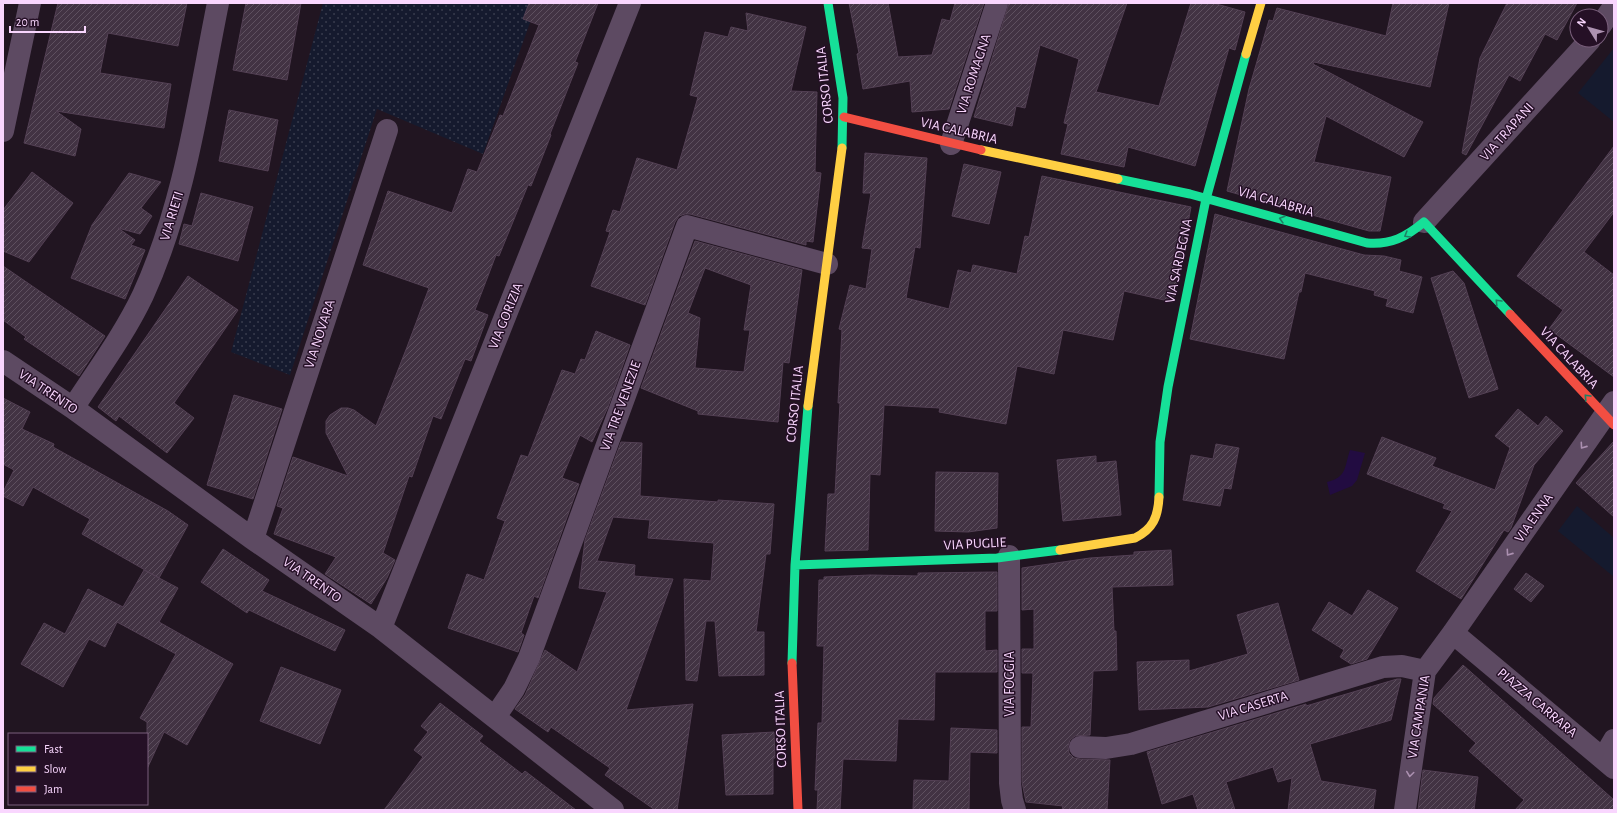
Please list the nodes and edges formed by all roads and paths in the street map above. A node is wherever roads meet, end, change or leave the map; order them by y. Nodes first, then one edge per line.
1 (30, 3) edge
2 (218, 3) edge
3 (630, 3) edge
4 (828, 3) edge
5 (997, 3) edge
6 (1261, 3) edge
7 (1583, 48) edge
8 (844, 117) junction
9 (387, 130) dead end
10 (3, 131) edge
11 (951, 144) junction
12 (1207, 198) junction
13 (1424, 222) junction
14 (827, 264) junction
15 (3, 361) edge
16 (73, 408) junction
17 (1611, 414) edge
18 (1151, 528) joint
19 (253, 539) junction
20 (1009, 556) junction
21 (795, 566) junction
22 (381, 628) junction
23 (1453, 633) junction
24 (1425, 671) junction
25 (495, 717) junction
26 (1614, 740) edge
27 (1080, 747) dead end
28 (1608, 764) edge
29 (613, 810) edge
30 (798, 810) edge
31 (1015, 810) edge
32 (1405, 810) edge

1 - 10 street
2 - 16 street, VIA RIETI
3 - 22 street, VIA GORIZIA
4 - 8 street, CORSO ITALIA
5 - 11 street, VIA ROMAGNA
6 - 12 street, VIA SARDEGNA
7 - 13 street, VIA TRAPANI
8 - 11 street, VIA CALABRIA
8 - 14 street, CORSO ITALIA
9 - 19 street, VIA NOVARA
11 - 12 street, VIA CALABRIA
13 -> 12 street, VIA CALABRIA
12 - 18 street, VIA SARDEGNA
17 -> 13 street, VIA CALABRIA
14 - 21 street, CORSO ITALIA
14 - 25 street, VIA TRE VENEZIE
15 - 16 street, VIA TRENTO
16 - 19 street, VIA TRENTO
17 -> 23 street, VIA ENNA
18 - 20 street, VIA PUGLIE
19 - 22 street, VIA TRENTO
20 - 21 street, VIA PUGLIE
20 - 31 street, VIA FOGGIA
21 - 30 street, CORSO ITALIA
22 - 25 street, VIA TRENTO
23 - 24 street, VIA CAMPANIA
23 - 28 street, PIAZZA CARRARA
24 - 27 street, VIA CASERTA
24 -> 32 street, VIA CAMPANIA
25 - 29 street, VIA TRENTO
26 - 28 street, PIAZZA CARRARA

